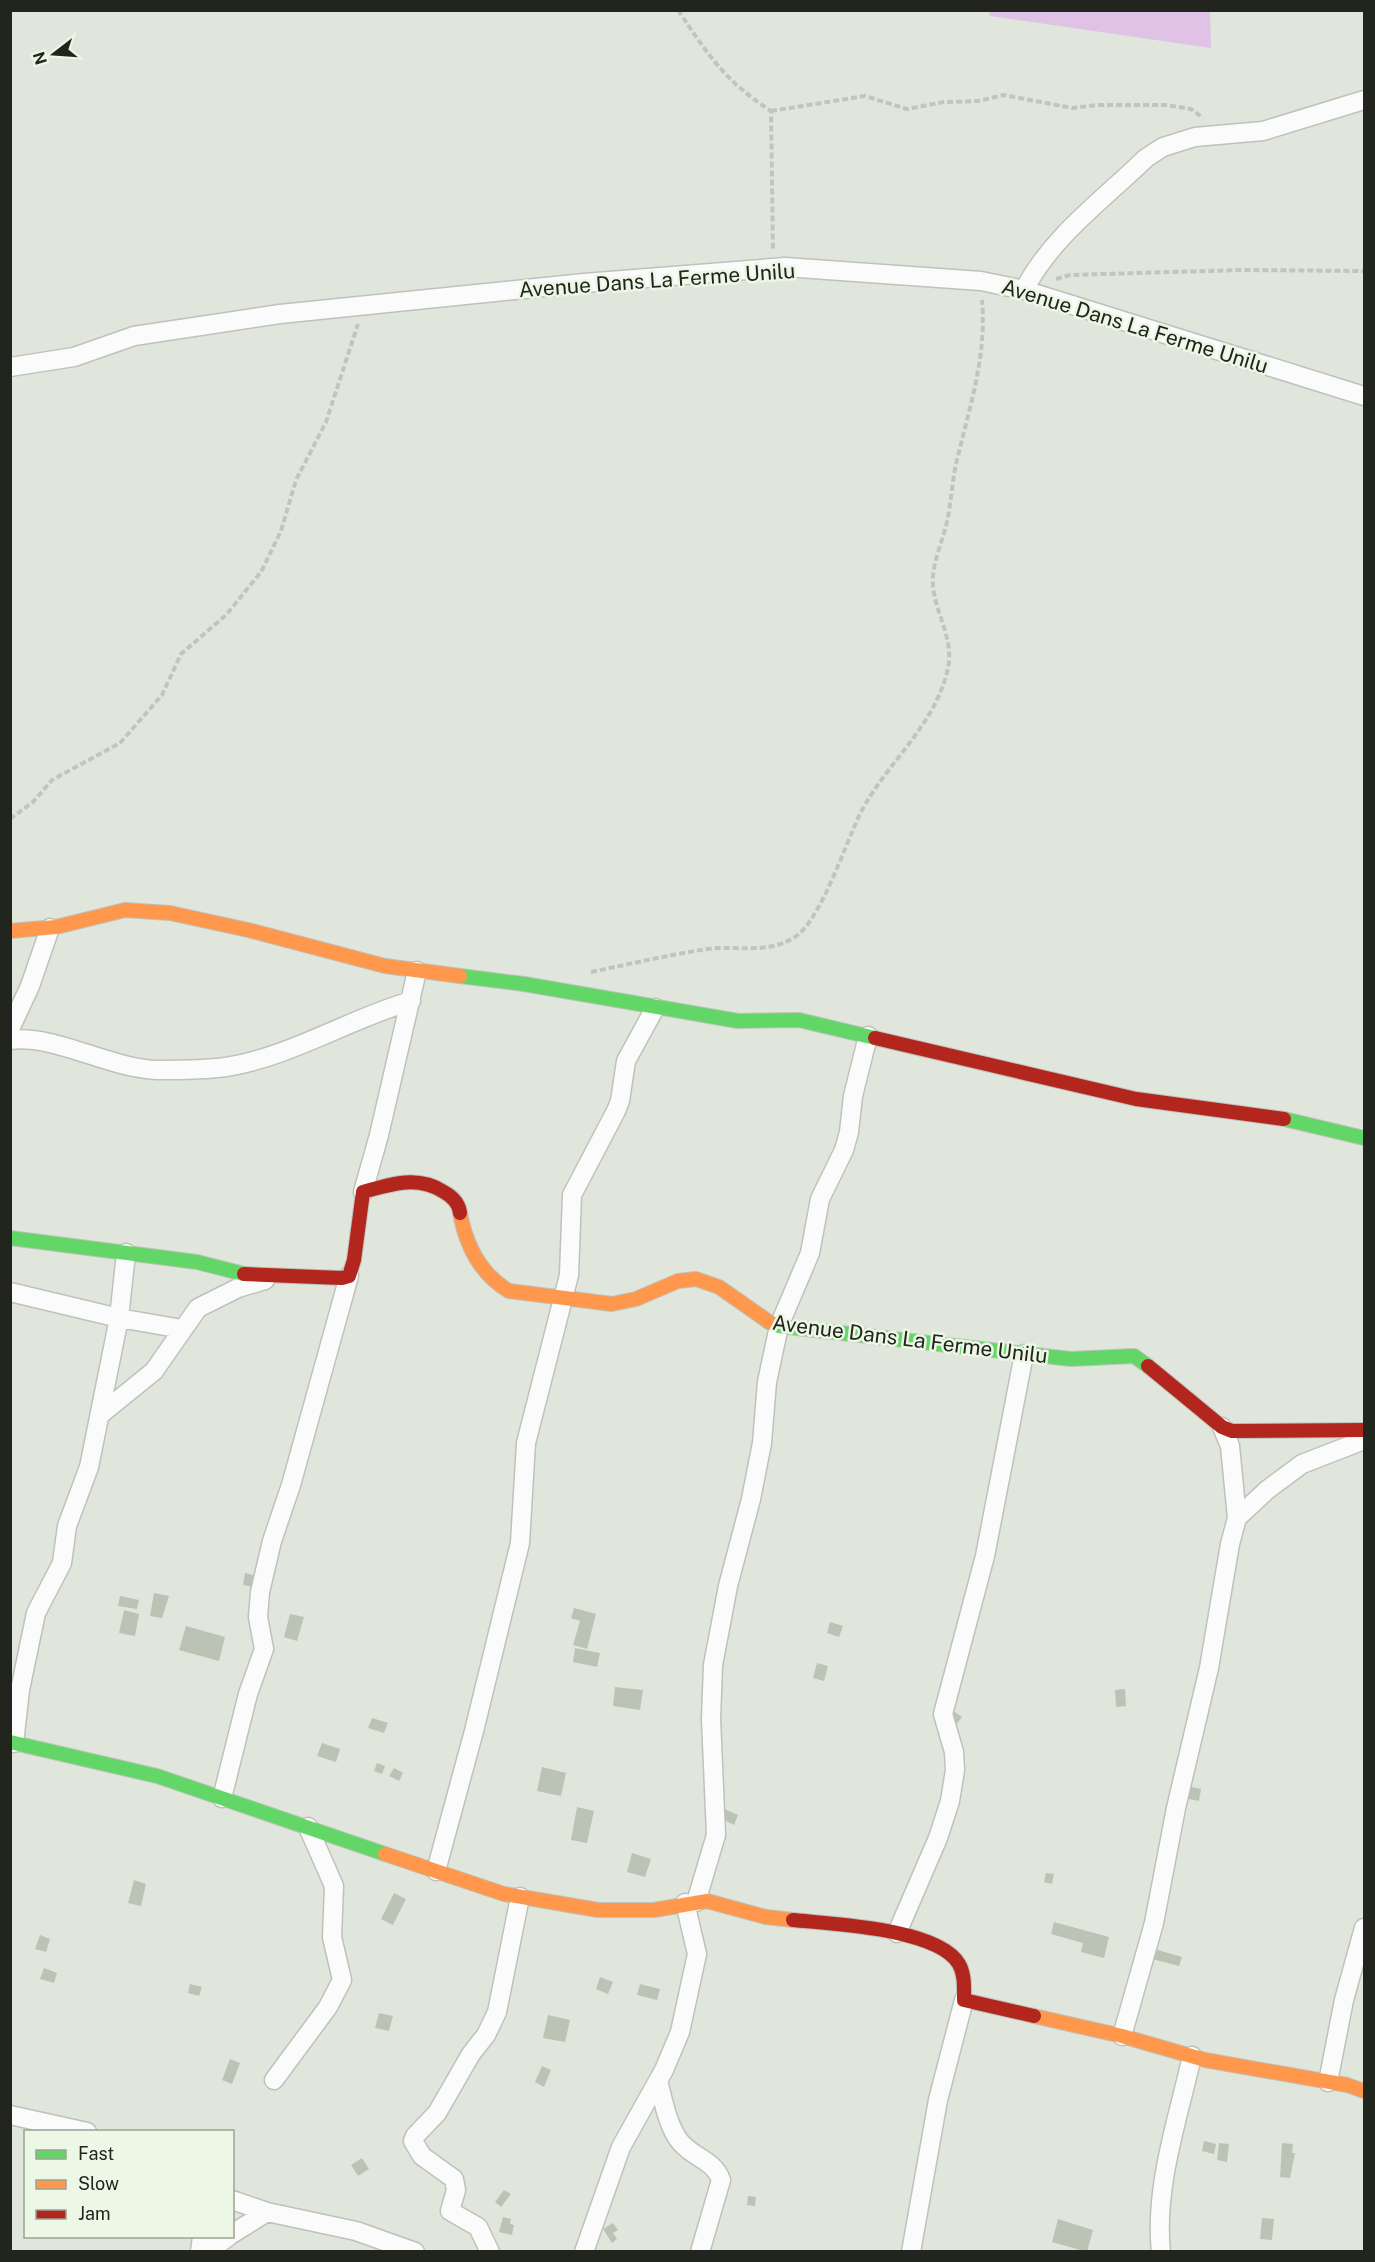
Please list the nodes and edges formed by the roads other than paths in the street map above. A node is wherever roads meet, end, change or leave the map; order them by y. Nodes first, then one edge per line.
1 (1365, 100) edge
2 (1030, 292) junction
3 (10, 368) edge
4 (1365, 396) edge
5 (50, 928) junction
6 (10, 931) edge
7 (417, 971) junction
8 (411, 1001) junction
9 (655, 1008) junction
10 (10, 1029) edge
11 (868, 1036) junction
12 (10, 1040) edge
13 (1365, 1138) edge
14 (363, 1192) junction
15 (10, 1238) edge
16 (126, 1253) junction
17 (287, 1274) junction
18 (349, 1276) junction
19 (10, 1292) edge
20 (561, 1298) junction
21 (119, 1318) junction
22 (779, 1326) junction
23 (182, 1329) junction
24 (1024, 1354) junction
25 (101, 1414) junction
26 (1222, 1427) junction
27 (1365, 1430) edge
28 (1365, 1440) edge
29 (1237, 1518) junction
30 (12, 1742) edge
31 (222, 1798) junction
32 (308, 1827) junction
33 (436, 1871) junction
34 (520, 1897) junction
35 (690, 1903) junction
36 (1365, 1928) edge
37 (897, 1933) junction
38 (964, 2000) junction
39 (1122, 2036) junction
40 (1192, 2056) junction
41 (274, 2080) dead end
42 (658, 2081) junction
43 (1328, 2082) junction
44 (1365, 2091) edge
45 (10, 2115) edge
46 (78, 2130) edge
47 (234, 2201) edge
48 (267, 2212) junction
49 (234, 2233) edge
50 (226, 2238) edge
51 (208, 2252) edge
52 (415, 2252) edge
53 (490, 2252) edge
54 (584, 2252) edge
55 (700, 2252) edge
56 (911, 2252) edge
57 (1161, 2252) edge

1 - 2 street
2 - 3 street, Avenue Dans La Ferme Unilu
2 - 4 street, Avenue Dans La Ferme Unilu
5 - 6 street
5 - 7 street
5 - 10 street
7 - 8 street
7 - 9 street
8 - 12 street
8 - 14 street
9 - 11 street
9 - 20 street
11 - 13 street
11 - 22 street
14 - 18 street
14 - 20 street, Avenue Dans La Ferme Unilu
15 - 16 street
16 - 17 street
16 - 21 street
17 - 18 street
17 - 23 street
18 - 31 street
19 - 21 street
20 - 22 street, Avenue Dans La Ferme Unilu
20 - 33 street
21 - 23 street
21 - 25 street
22 - 24 street, Avenue Dans La Ferme Unilu
22 - 35 street
23 - 25 street
24 - 26 street, Avenue Dans La Ferme Unilu
24 - 37 street
25 - 30 street
26 - 27 street
26 - 29 street
28 - 29 street
29 - 39 street
30 - 31 street
31 - 32 street
32 - 33 street
32 - 41 street
33 - 34 street
34 - 35 street
34 - 53 street
35 - 37 street
35 - 42 street
36 - 43 street
37 - 38 street
38 - 39 street
38 - 56 street
39 - 40 street
40 - 43 street
40 - 57 street
42 - 54 street
42 - 55 street
43 - 44 street
45 - 46 street
47 - 48 street
48 - 49 street
48 - 52 street
50 - 51 street

